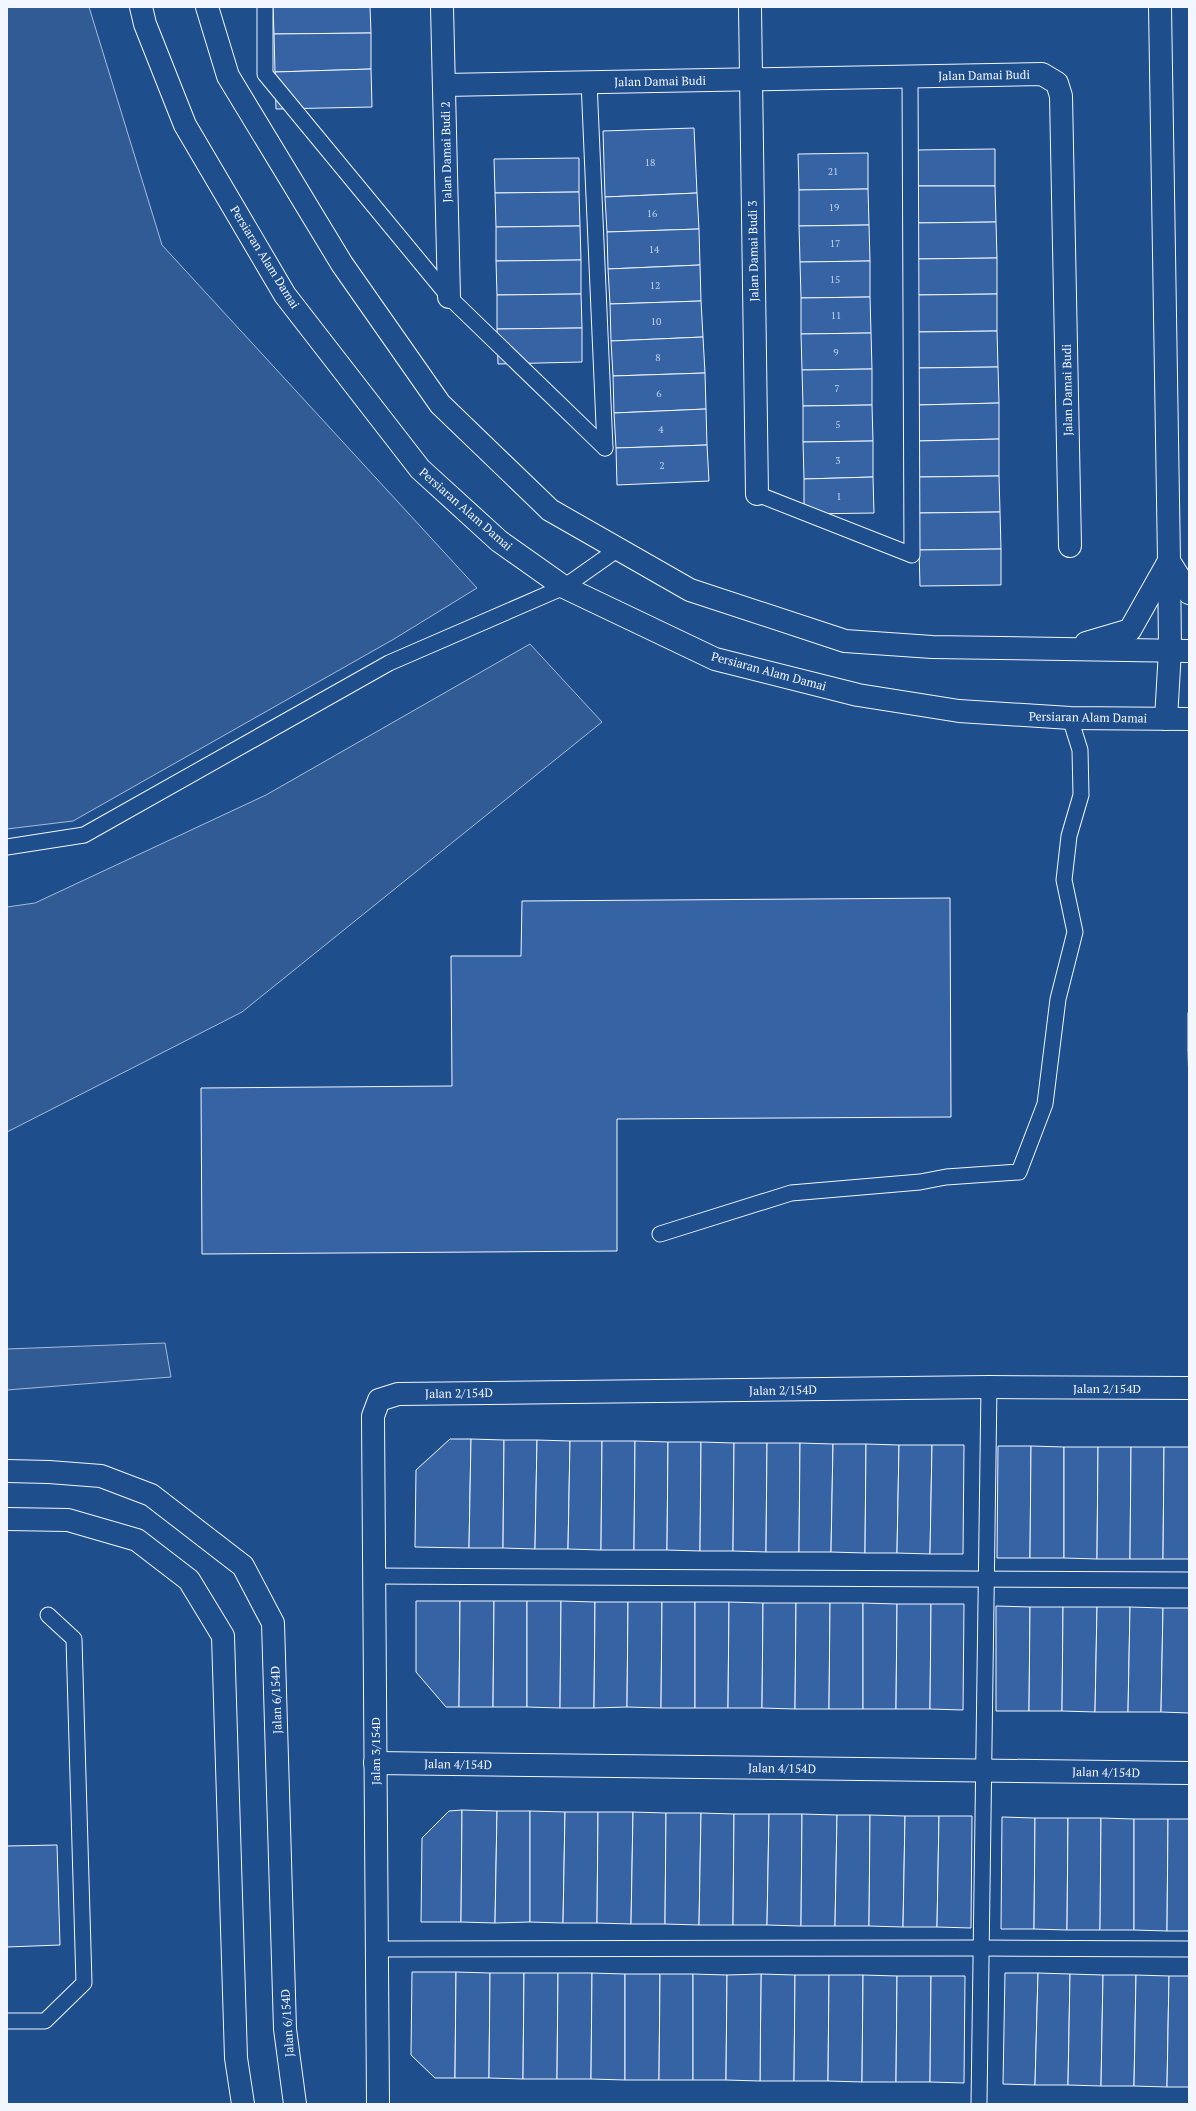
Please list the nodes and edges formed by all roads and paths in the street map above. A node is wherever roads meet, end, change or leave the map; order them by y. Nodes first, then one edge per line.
1 (141, 7) edge
2 (206, 7) edge
3 (266, 7) edge
4 (442, 7) edge
5 (750, 7) edge
6 (1160, 7) edge
7 (910, 76) junction
8 (750, 79) junction
9 (589, 82) junction
10 (444, 85) junction
11 (449, 297) junction
12 (757, 494) joint
13 (1070, 546) dead end
14 (618, 549) junction
15 (1169, 561) junction
16 (564, 587) junction
17 (1189, 593) edge
18 (1065, 649) junction
19 (1179, 651) edge
20 (1070, 718) junction
21 (1166, 718) junction
22 (1189, 719) edge
23 (7, 847) edge
24 (660, 1234) dead end
25 (989, 1387) junction
26 (1189, 1388) edge
27 (379, 1400) joint
28 (7, 1471) edge
29 (7, 1519) edge
30 (374, 1576) junction
31 (987, 1579) junction
32 (1189, 1580) edge
33 (48, 1615) dead end
34 (375, 1763) junction
35 (983, 1770) junction
36 (1189, 1773) edge
37 (981, 1948) junction
38 (376, 1949) junction
39 (1189, 1949) edge
40 (7, 2021) edge
41 (243, 2104) edge
42 (295, 2104) edge
43 (378, 2104) edge
44 (979, 2104) edge

1 - 16 street, Persiaran Alam Damai
2 - 14 street
3 - 11 lane
4 - 10 street, Jalan Damai Budi 2
5 - 8 street, Jalan Damai Budi 3
6 - 15 street
7 - 8 street, Jalan Damai Budi
7 - 12 lane
7 - 13 street, Jalan Damai Budi
8 - 9 street, Jalan Damai Budi
8 - 12 street, Jalan Damai Budi 3
9 - 10 street, Jalan Damai Budi
9 - 11 lane
10 - 11 street, Jalan Damai Budi 2
14 - 16 lane
14 - 18 street
15 - 17 street
15 - 18 street
15 - 19 street
16 - 20 street, Persiaran Alam Damai
16 - 23 lane
18 - 19 street
19 - 21 street
20 - 21 street, Persiaran Alam Damai
20 - 24 lane
21 - 22 street, Persiaran Alam Damai
25 - 26 street, Jalan 2/154D
25 - 27 street, Jalan 2/154D
25 - 31 lane
27 - 30 street, Jalan 3/154D
28 - 42 street, Jalan 6/154D
29 - 41 street
30 - 31 lane
30 - 34 street, Jalan 3/154D
31 - 32 lane
31 - 35 lane
33 - 40 lane
34 - 35 street, Jalan 4/154D
34 - 38 street, Jalan 3/154D
35 - 36 street, Jalan 4/154D
35 - 37 lane
37 - 38 lane
37 - 39 lane
37 - 44 lane
38 - 43 street, Jalan 3/154D

